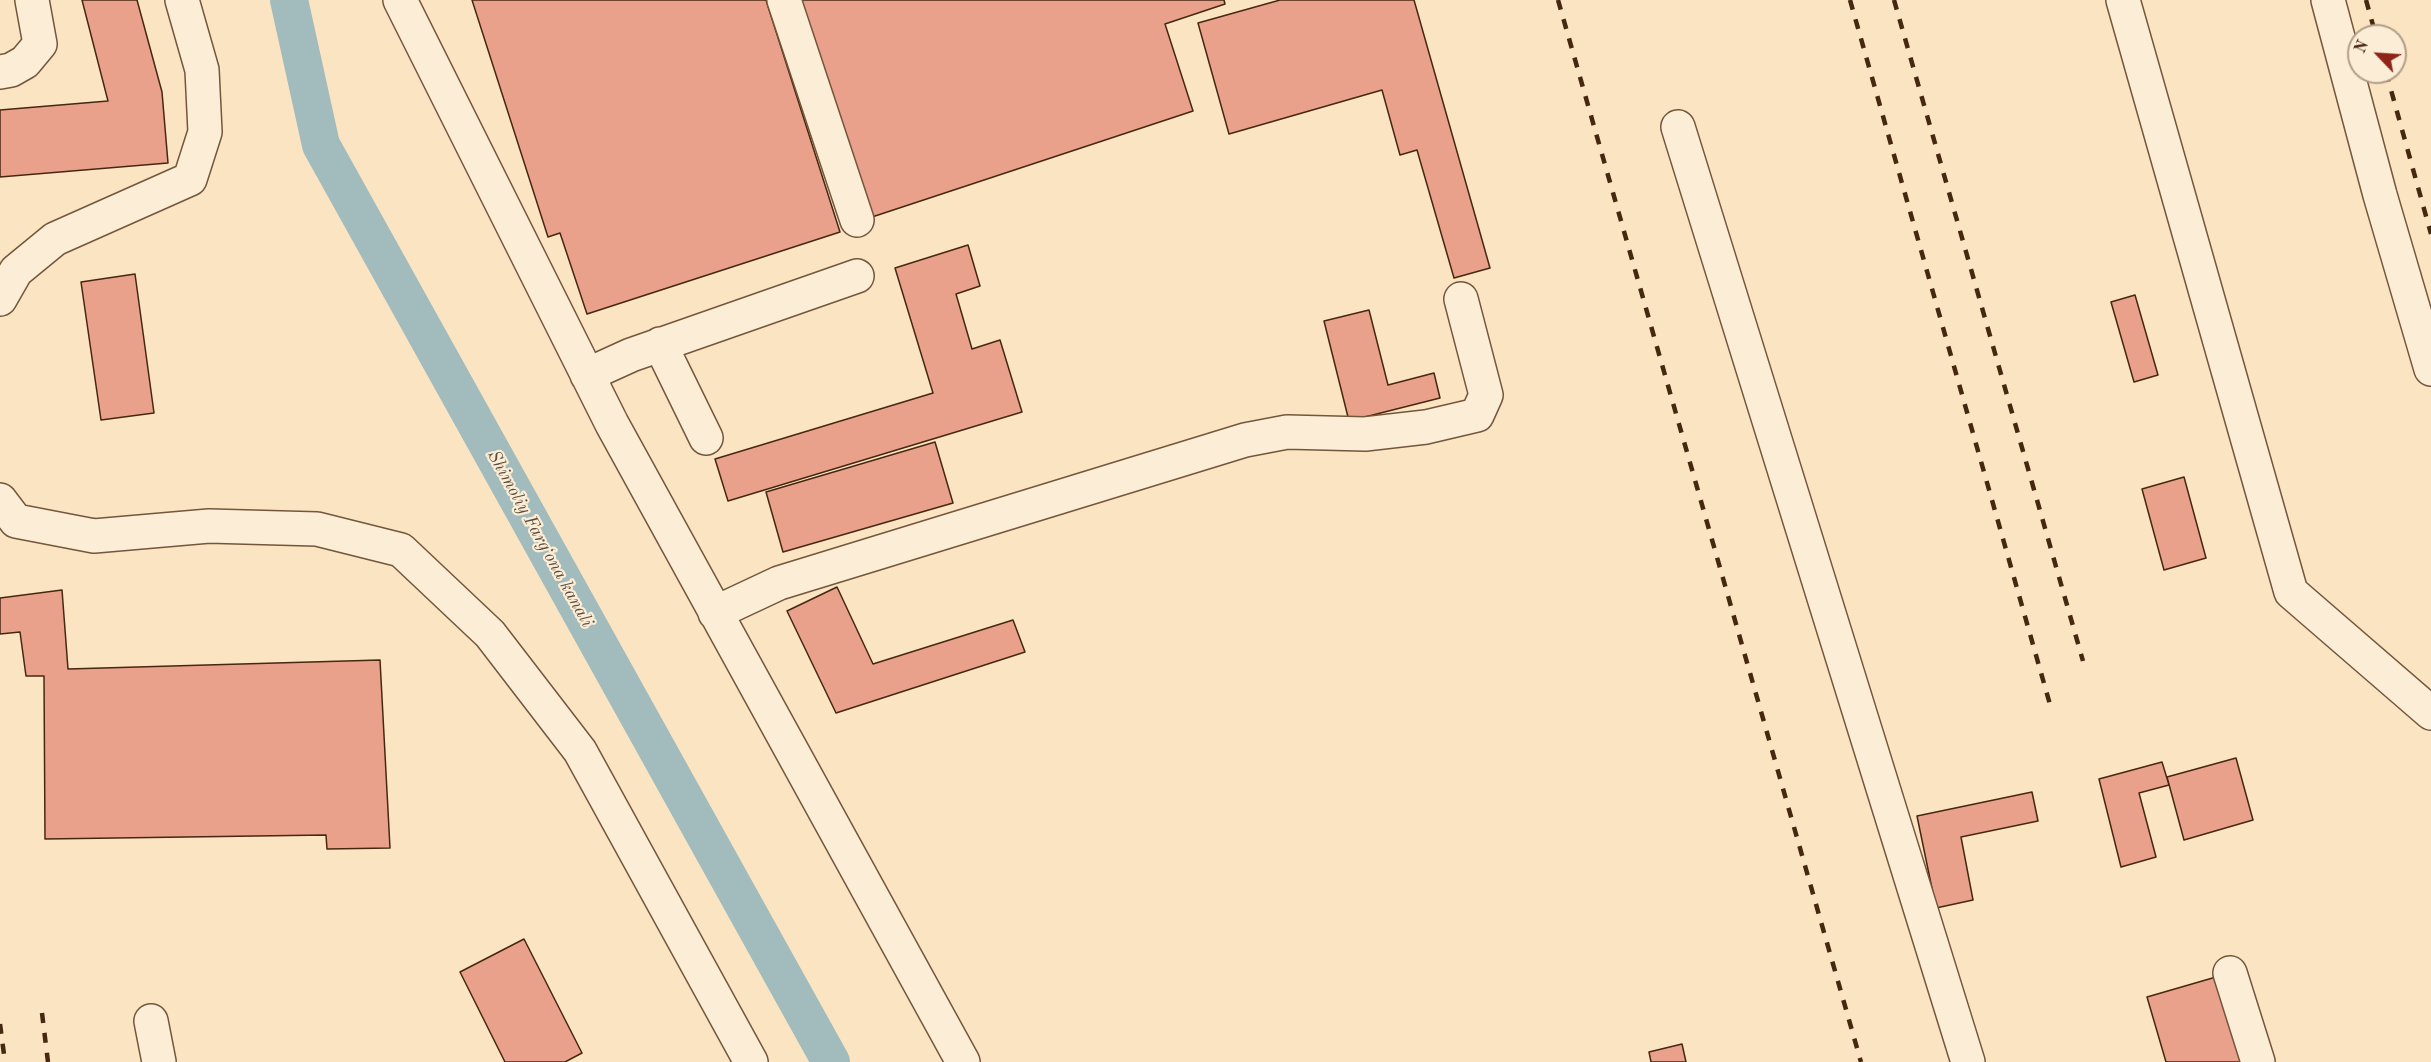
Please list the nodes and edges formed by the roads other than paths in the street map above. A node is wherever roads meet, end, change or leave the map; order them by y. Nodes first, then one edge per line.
1 (32, 0) edge
2 (182, 0) edge
3 (400, 0) edge
4 (784, 0) edge
5 (2123, 0) edge
6 (2328, 0) edge
7 (0, 72) edge
8 (1678, 127) dead end
9 (857, 220) dead end
10 (857, 276) dead end
11 (0, 299) edge
12 (1461, 299) dead end
13 (660, 344) junction
14 (2431, 369) edge
15 (587, 375) junction
16 (706, 438) dead end
17 (0, 500) edge
18 (715, 613) junction
19 (2431, 713) edge
20 (2230, 973) dead end
21 (151, 1021) dead end
22 (159, 1062) edge
23 (752, 1062) edge
24 (963, 1062) edge
25 (1968, 1062) edge
26 (2258, 1062) edge

1 - 7 street
2 - 11 street
3 - 15 street
4 - 9 street
5 - 19 street
6 - 14 street
8 - 25 street
10 - 13 street
12 - 18 street
13 - 15 street
13 - 16 street
15 - 18 street
17 - 23 street
18 - 24 street
20 - 26 street
21 - 22 street

